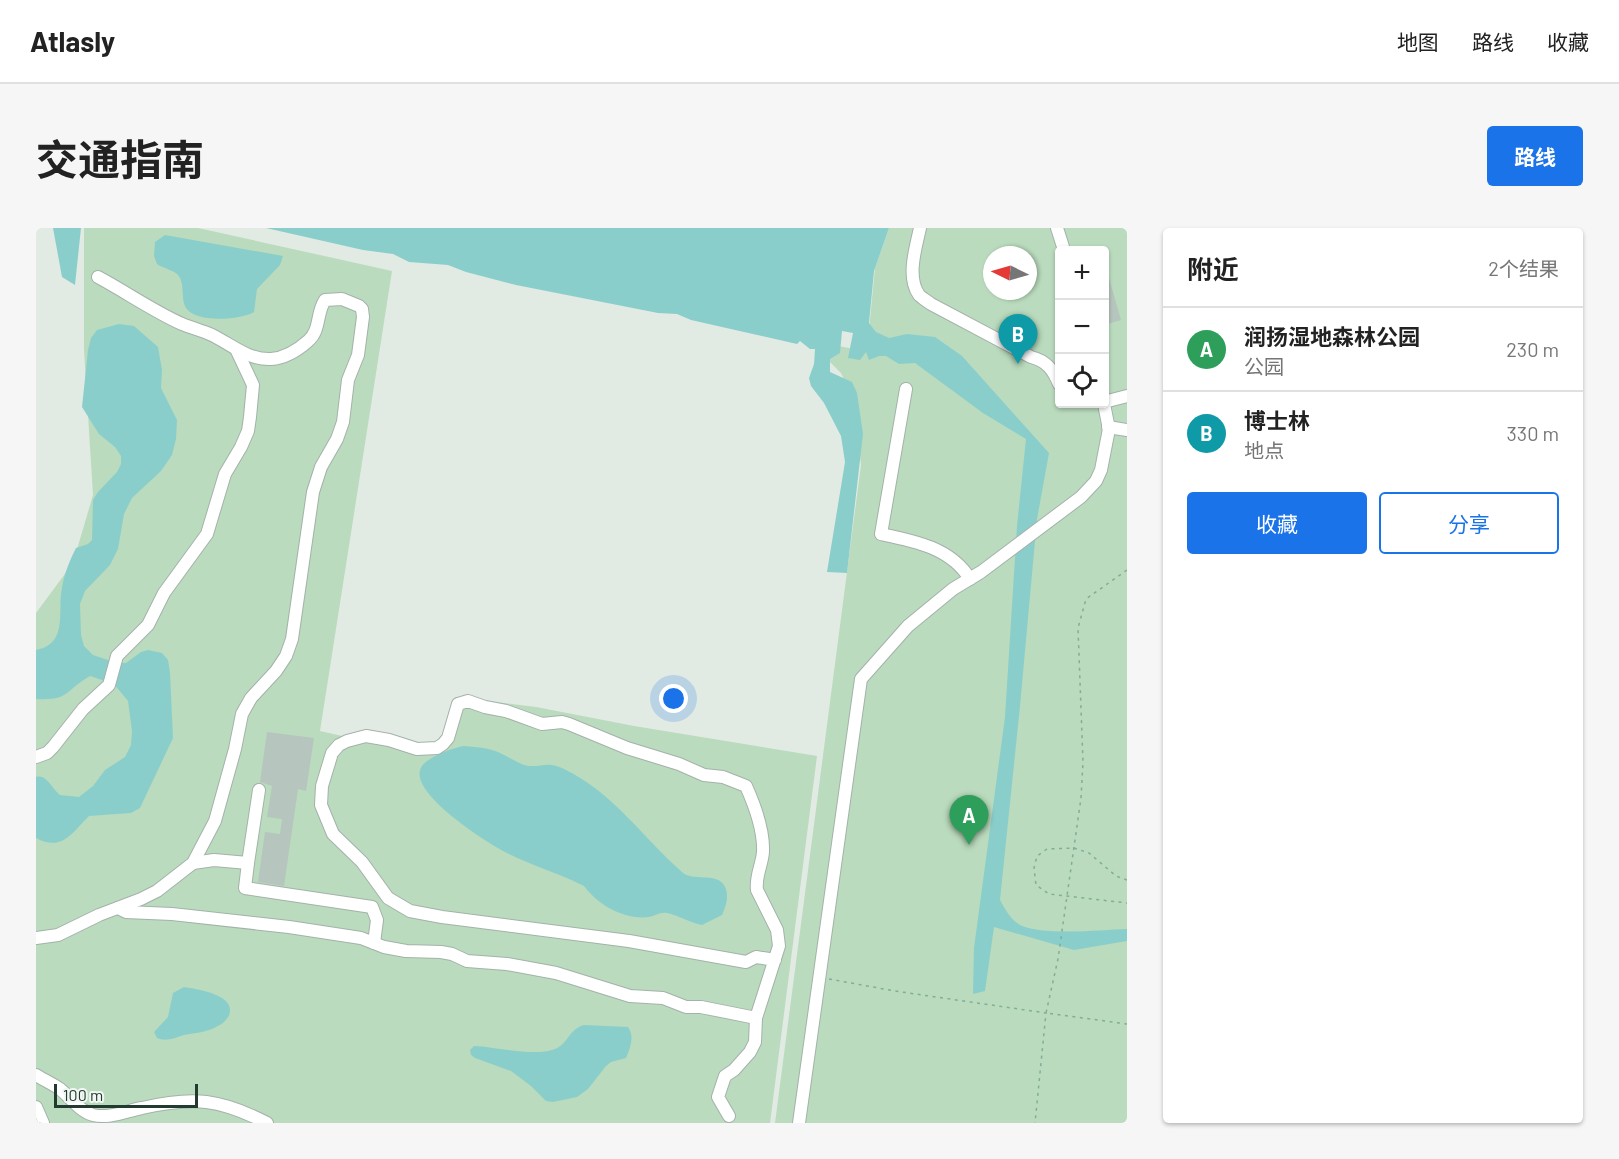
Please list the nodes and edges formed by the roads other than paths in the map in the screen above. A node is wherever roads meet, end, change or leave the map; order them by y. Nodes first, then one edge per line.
1 (920, 228) edge
2 (1058, 228) edge
3 (1063, 246) edge
4 (98, 277) dead end
5 (237, 351) junction
6 (1055, 376) edge
7 (906, 389) dead end
8 (1127, 396) edge
9 (1109, 401) edge
10 (1105, 408) edge
11 (1108, 427) junction
12 (1127, 430) edge
13 (970, 579) junction
14 (36, 758) edge
15 (259, 790) dead end
16 (193, 863) junction
17 (248, 863) junction
18 (384, 893) junction
19 (372, 907) junction
20 (118, 908) junction
21 (36, 938) edge
22 (374, 943) junction
23 (775, 960) junction
24 (756, 1018) junction
25 (36, 1075) edge
26 (36, 1107) edge
27 (729, 1116) dead end
28 (43, 1123) edge
29 (267, 1123) edge
30 (799, 1123) edge

1 - 6 lane
2 - 3 lane
4 - 5 lane
5 - 14 lane
5 - 16 lane
7 - 13 lane
8 - 9 lane
10 - 11 lane
11 - 12 lane
11 - 13 lane
13 - 30 lane
15 - 17 lane
16 - 17 lane
16 - 20 lane
17 - 19 lane
18 - 19 lane
18 - 23 lane
18 - 23 lane
19 - 22 lane
20 - 21 lane
20 - 22 lane
22 - 24 lane
23 - 24 lane
24 - 27 lane
25 - 29 lane
26 - 28 lane

